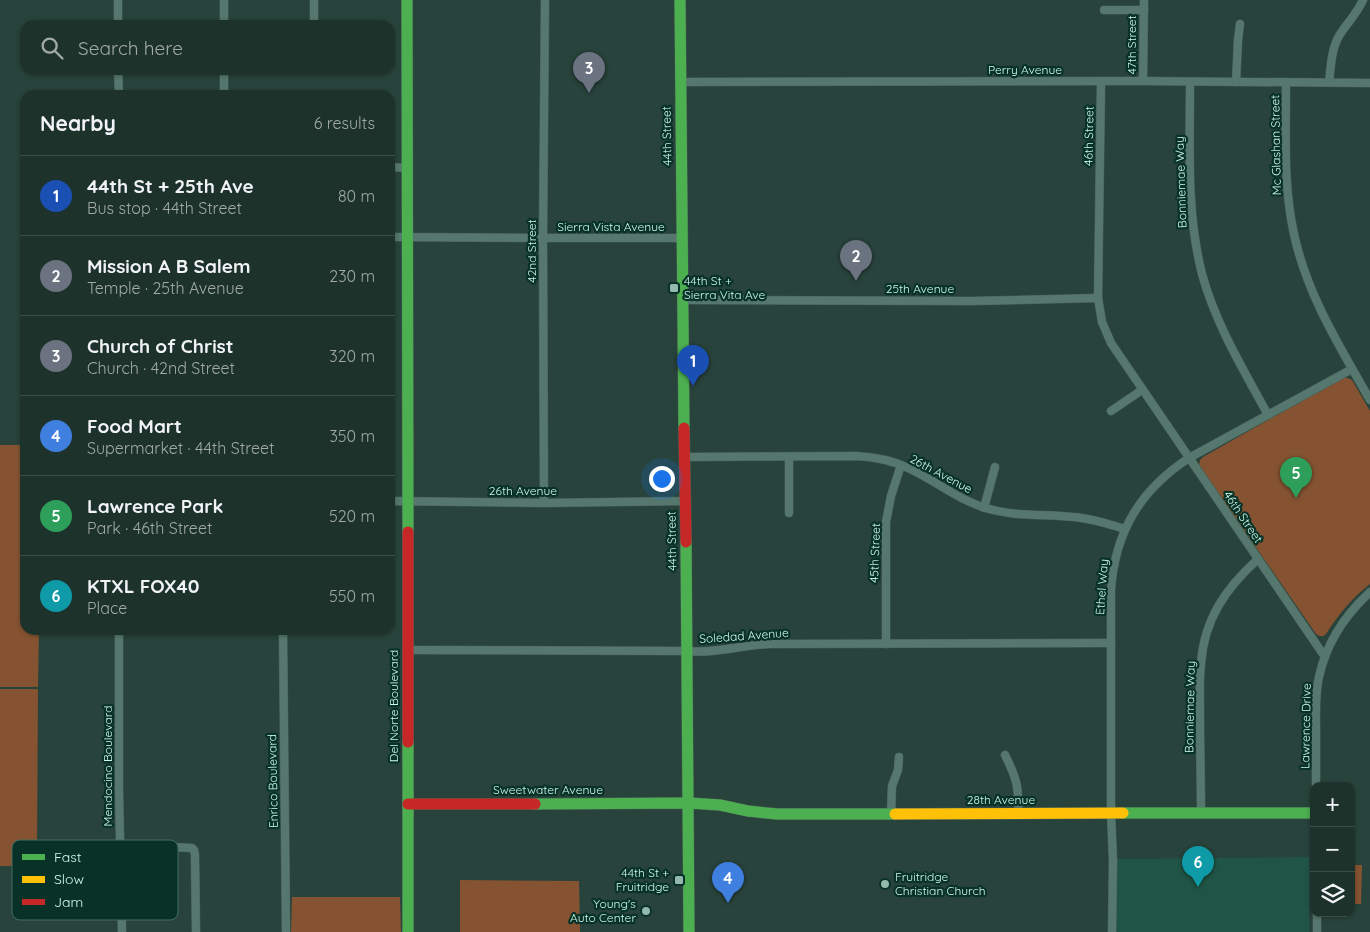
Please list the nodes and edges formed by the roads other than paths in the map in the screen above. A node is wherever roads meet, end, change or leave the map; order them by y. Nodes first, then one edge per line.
1 (118, 0) edge
2 (224, 0) edge
3 (314, 0) edge
4 (406, 0) edge
5 (545, 0) edge
6 (680, 0) edge
7 (1144, 0) edge
8 (1363, 0) edge
9 (1104, 10) dead end
10 (1144, 10) junction
11 (118, 20) edge
12 (224, 20) edge
13 (314, 20) edge
14 (1240, 24) dead end
15 (118, 75) edge
16 (224, 75) edge
17 (1101, 81) junction
18 (1143, 81) junction
19 (680, 82) junction
20 (1190, 82) junction
21 (1236, 82) junction
22 (1286, 82) junction
23 (1329, 82) junction
24 (1370, 83) edge
25 (119, 90) edge
26 (224, 90) edge
27 (395, 167) edge
28 (407, 168) junction
29 (395, 237) edge
30 (407, 237) junction
31 (543, 238) junction
32 (682, 238) junction
33 (1098, 298) junction
34 (682, 300) junction
35 (1352, 369) junction
36 (1142, 390) junction
37 (1370, 400) edge
38 (1111, 411) dead end
39 (1268, 415) junction
40 (685, 457) junction
41 (789, 457) junction
42 (1189, 458) junction
43 (901, 465) junction
44 (995, 467) dead end
45 (395, 501) edge
46 (686, 501) junction
47 (407, 502) junction
48 (544, 503) junction
49 (984, 508) junction
50 (789, 513) dead end
51 (1125, 529) junction
52 (1258, 559) junction
53 (1370, 592) edge
54 (119, 635) edge
55 (283, 635) edge
56 (1111, 643) junction
57 (886, 644) junction
58 (408, 650) junction
59 (688, 651) junction
60 (1325, 657) junction
61 (1005, 755) dead end
62 (899, 757) dead end
63 (1316, 782) edge
64 (689, 803) junction
65 (408, 804) junction
66 (1110, 813) junction
67 (1201, 813) junction
68 (1310, 813) edge
69 (891, 814) junction
70 (1018, 814) junction
71 (120, 840) edge
72 (178, 847) edge
73 (1317, 917) edge
74 (196, 932) edge
75 (286, 932) edge
76 (408, 932) edge
77 (688, 932) edge
78 (1112, 932) edge
79 (1317, 932) edge

1 - 11 street
2 - 12 street
3 - 13 street
4 - 28 street, Del Norte Boulevard
5 - 31 street, 42nd Street
6 - 19 street, 44th Street
7 - 10 street, 47th Street
8 - 23 street
9 - 10 street, 47th Street
10 - 18 street, 47th Street
14 - 21 street
15 - 25 street
16 - 26 street
17 - 18 street, Perry Avenue
17 - 19 street, Perry Avenue
17 - 33 street, 46th Street
18 - 20 street, Perry Avenue
19 - 32 street, 44th Street
20 - 21 street, Perry Avenue
20 - 39 street, Bonniemae Way
21 - 22 street, Perry Avenue
22 - 23 street, Perry Avenue
22 - 35 street, Mc Glashan Street
23 - 24 street, Perry Avenue
27 - 28 street
28 - 30 street, Del Norte Boulevard
29 - 30 street, Sierra Vista Avenue
30 - 31 street, Sierra Vista Avenue
30 - 47 street, Del Norte Boulevard
31 - 32 street, Sierra Vista Avenue
31 - 48 street, 42nd Street
32 - 34 street, 44th Street
33 - 34 street, 25th Avenue
33 - 36 street, 46th Street
34 - 40 street, 44th Street
35 - 37 street, Mc Glashan Street
35 - 39 street, Ethel Way
36 - 38 street
36 - 42 street, 46th Street
39 - 42 street, Ethel Way
40 - 41 street, 26th Avenue
40 - 46 street, 44th Street
41 - 43 street, 26th Avenue
41 - 50 street
42 - 51 street, Ethel Way
42 - 52 street, 46th Street
43 - 49 street, 26th Avenue
43 - 57 street, 45th Street
44 - 49 street
45 - 47 street, 26th Avenue
46 - 48 street, 26th Avenue
46 - 59 street, 44th Street
47 - 48 street, 26th Avenue
47 - 58 street, Del Norte Boulevard
49 - 51 street, 26th Avenue
51 - 56 street, Ethel Way
52 - 60 street, 46th Street
52 - 67 street, Bonniemae Way
53 - 60 street, Lawrence Drive
54 - 71 street, Mendocino Boulevard
55 - 75 street, Enrico Boulevard
56 - 57 street, Soledad Avenue
56 - 66 street, Ethel Way
57 - 59 street, Soledad Avenue
58 - 59 street, Soledad Avenue
58 - 65 street, Del Norte Boulevard
59 - 64 street, 44th Street
60 - 63 street, Lawrence Drive
61 - 70 street
62 - 69 street
64 - 65 street, Sweetwater Avenue
64 - 69 street, 28th Avenue
64 - 77 street, 44th Street
65 - 76 street, Del Norte Boulevard
66 - 67 street, 28th Avenue
66 - 70 street, 28th Avenue
66 - 78 street, Ethel Way
67 - 68 street, 28th Avenue
69 - 70 street, 28th Avenue
72 - 74 street
73 - 79 street

